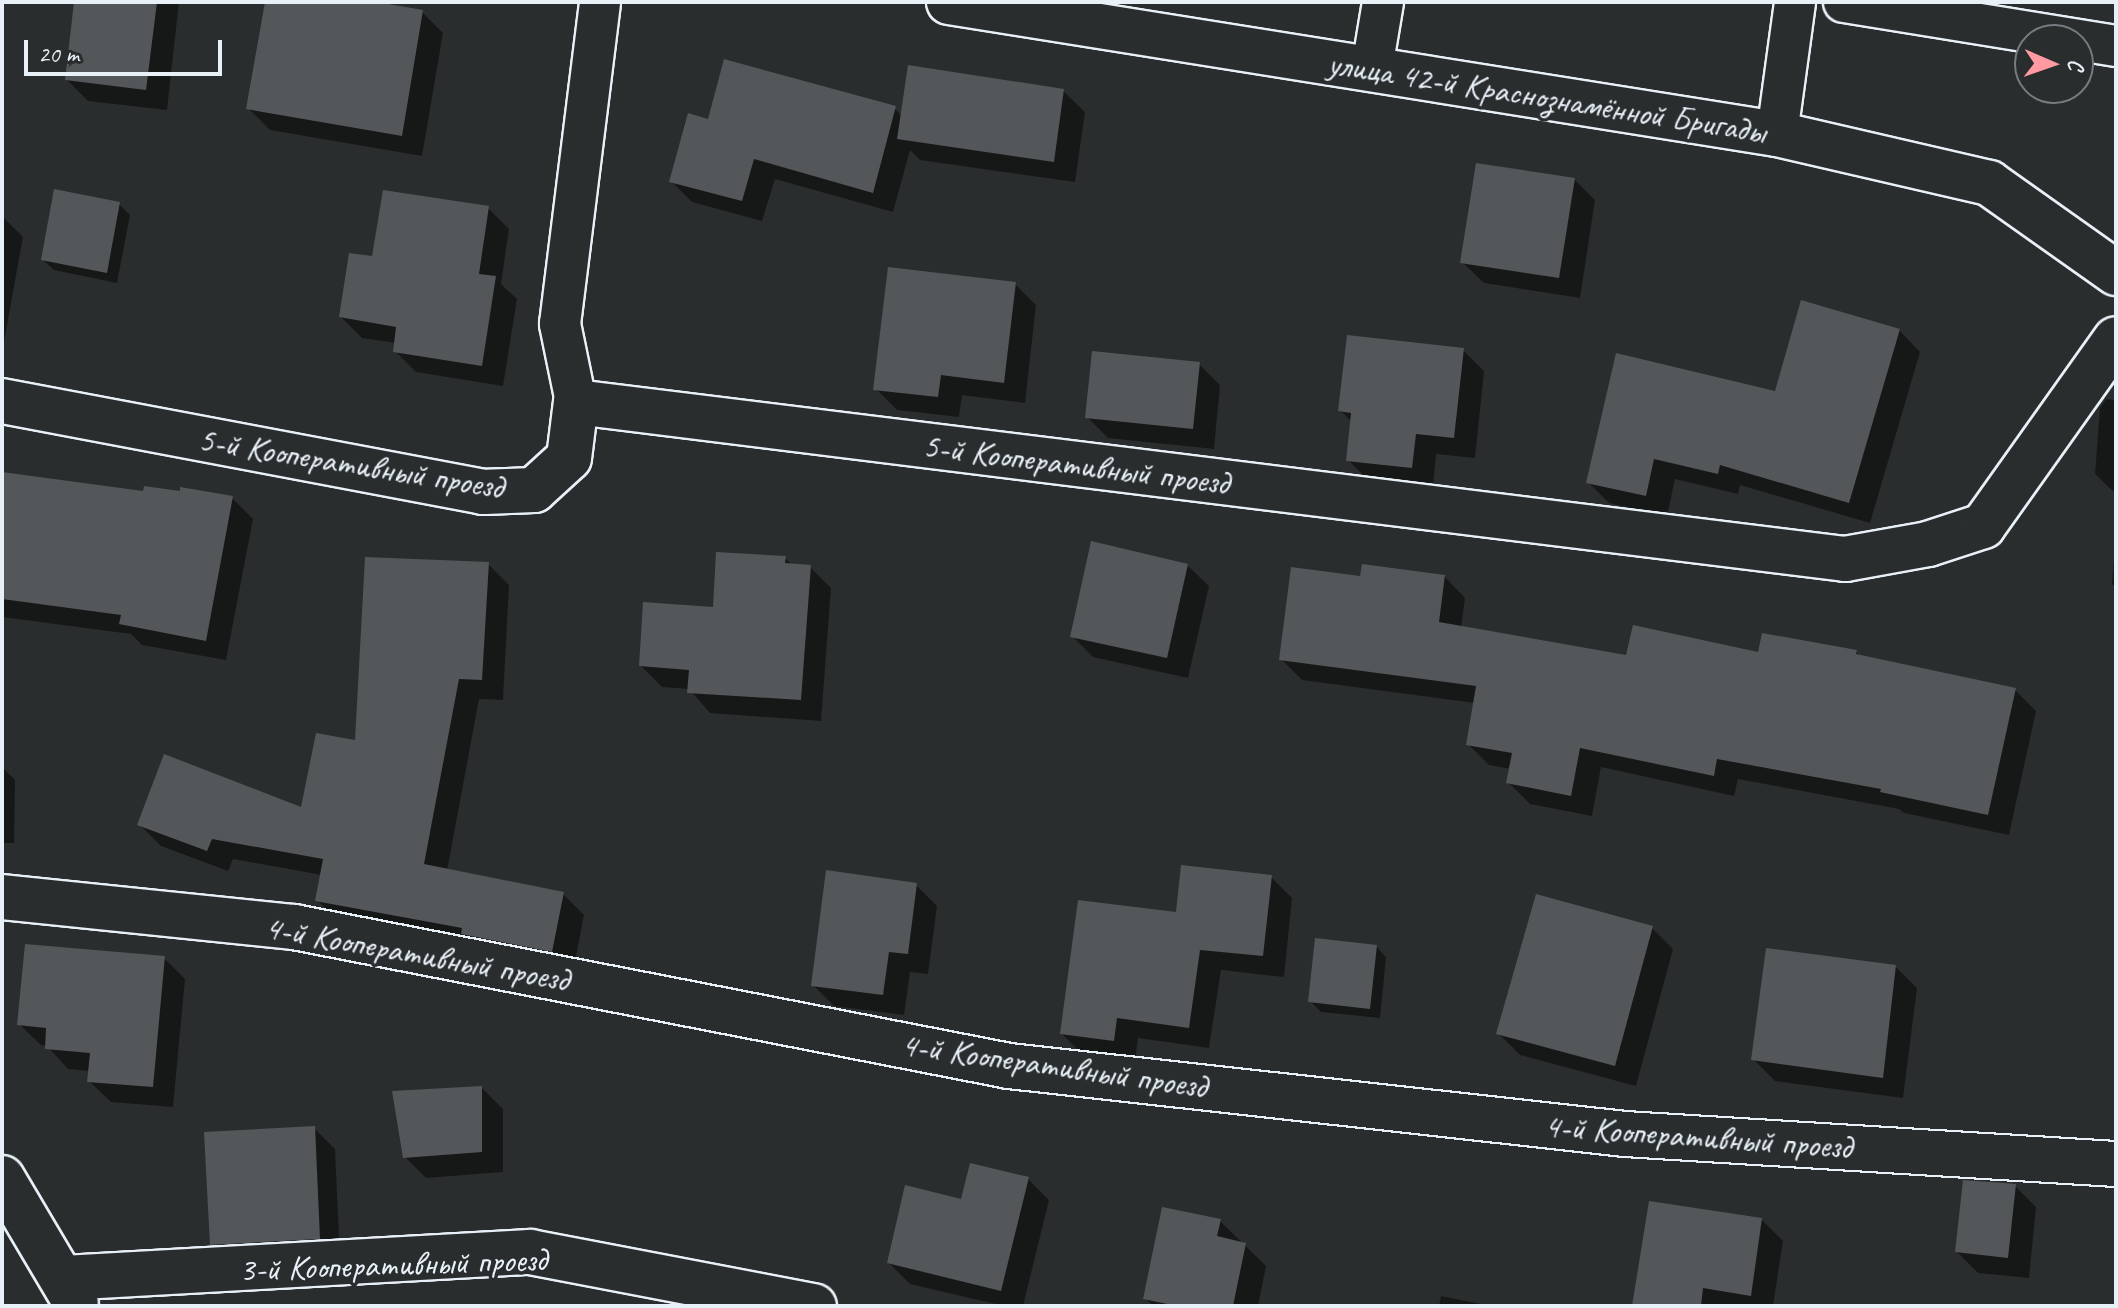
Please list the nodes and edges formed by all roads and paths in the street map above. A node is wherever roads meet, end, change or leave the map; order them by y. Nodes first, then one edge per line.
1 (600, 2) edge
2 (949, 2) edge
3 (1383, 2) edge
4 (1795, 2) edge
5 (1844, 2) edge
6 (2116, 46) edge
7 (1372, 68) junction
8 (1777, 134) junction
9 (2116, 273) edge
10 (2116, 339) edge
11 (2, 401) edge
12 (576, 402) junction
13 (2, 897) edge
14 (2116, 1164) edge
15 (2, 1178) edge
16 (70, 1292) edge
17 (814, 1306) edge

1 - 12 lane
2 - 7 street, улица 42-й Краснознамённой Бригады
3 - 7 lane
4 - 8 lane
5 - 6 lane
7 - 8 street, улица 42-й Краснознамённой Бригады
8 - 9 street, улица 42-й Краснознамённой Бригады
10 - 12 street, 5-й Кооперативный проезд
11 - 12 street, 5-й Кооперативный проезд
13 - 14 street, 4-й Кооперативный проезд
15 - 16 street
16 - 17 street, 3-й Кооперативный проезд

